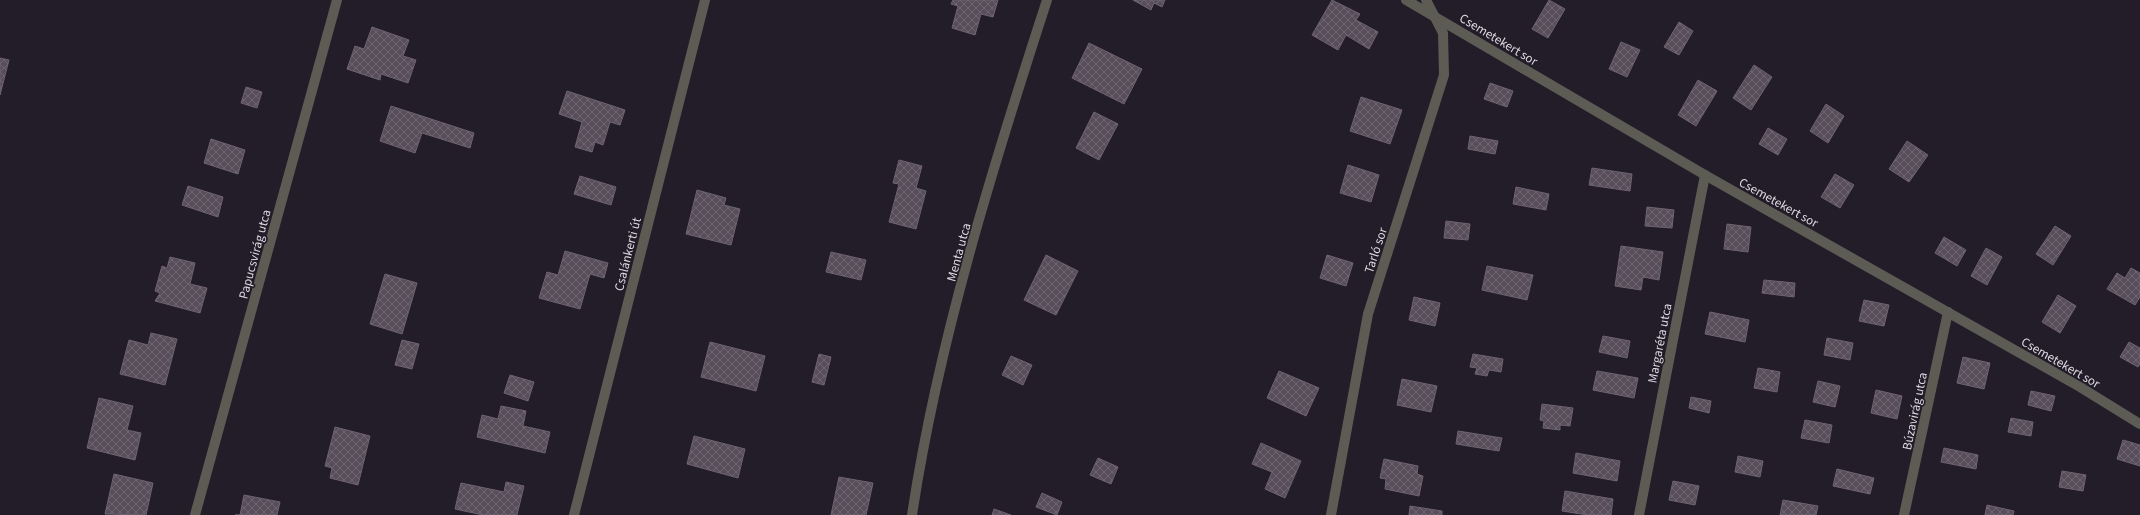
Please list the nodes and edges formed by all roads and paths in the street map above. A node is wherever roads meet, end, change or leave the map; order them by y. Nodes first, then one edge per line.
1 (337, 0) edge
2 (705, 0) edge
3 (1047, 0) edge
4 (1406, 0) edge
5 (1426, 0) edge
6 (1431, 14) junction
7 (1705, 175) junction
8 (1948, 312) junction
9 (2140, 424) edge
10 (195, 515) edge
11 (574, 515) edge
12 (912, 515) edge
13 (1331, 515) edge
14 (1639, 515) edge
15 (1904, 515) edge

1 - 10 street, Papucsvirág utca
2 - 11 street, Csalánkerti út
3 - 12 street, Menta utca
4 - 6 street, Csemetekert sor
5 - 6 street, Tarló sor
6 - 7 street, Csemetekert sor
6 - 13 street, Tarló sor
7 - 8 street, Csemetekert sor
7 - 14 street, Margaréta utca
8 - 9 street, Csemetekert sor
8 - 15 street, Búzavirág utca

